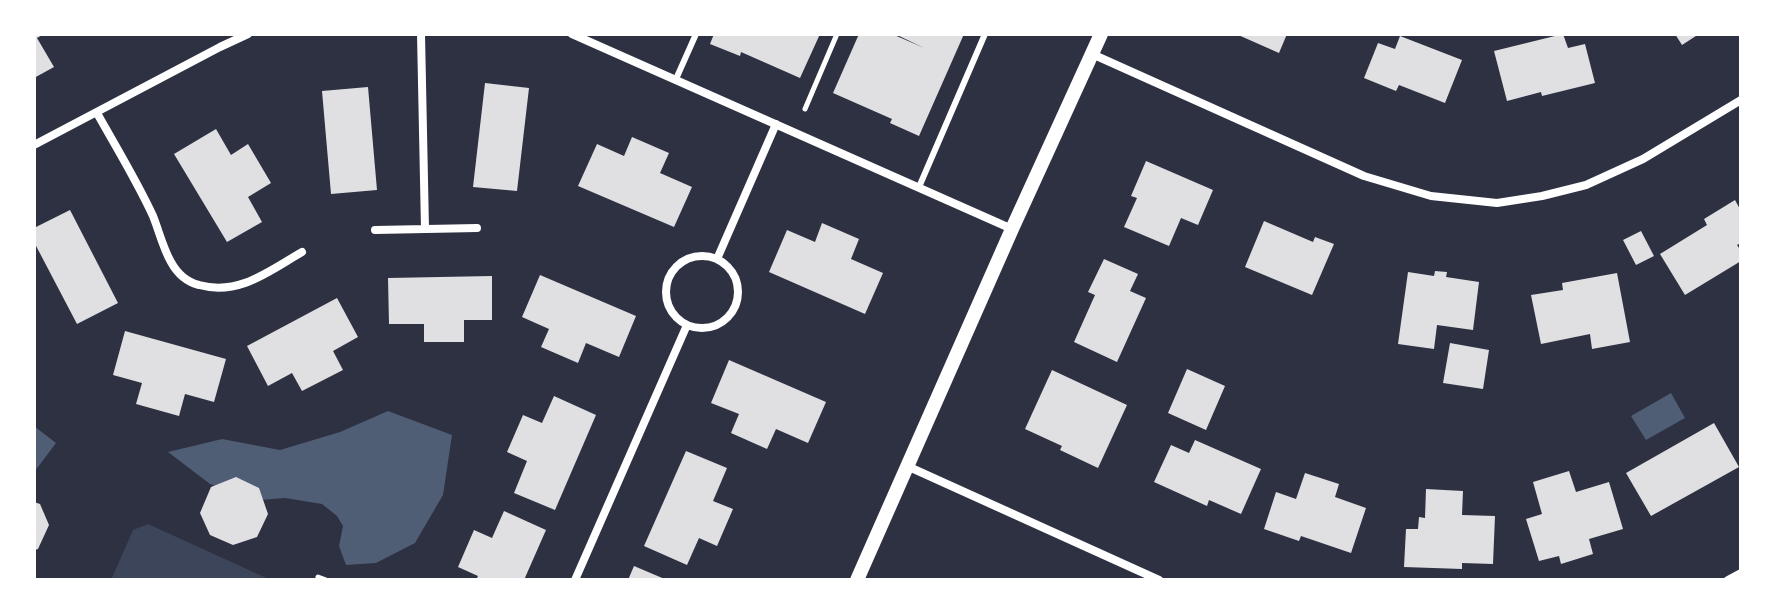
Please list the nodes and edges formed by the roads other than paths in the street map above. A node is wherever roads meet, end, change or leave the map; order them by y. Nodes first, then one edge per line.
1 (248, 34) edge
2 (421, 34) edge
3 (572, 34) edge
4 (696, 34) edge
5 (985, 34) edge
6 (1101, 34) edge
7 (1092, 54) junction
8 (676, 79) junction
9 (1741, 100) edge
10 (97, 113) junction
11 (776, 124) junction
12 (34, 145) edge
13 (919, 187) junction
14 (477, 228) dead end
15 (425, 229) junction
16 (1012, 229) junction
17 (375, 230) dead end
18 (302, 252) dead end
19 (717, 259) junction
20 (687, 325) junction
21 (907, 466) junction
22 (1741, 573) edge
23 (575, 580) edge
24 (857, 580) edge
25 (1159, 580) edge
26 (1728, 580) edge

1 - 10 street
2 - 15 street
3 - 8 street
4 - 8 lane
5 - 13 lane
6 - 7 street
7 - 9 street
7 - 16 street
8 - 11 street
10 - 12 street
10 - 18 street
11 - 13 street
11 - 19 street
13 - 16 street
14 - 15 street
15 - 17 street
16 - 21 street
19 - 20 street
19 - 20 street
20 - 23 street
21 - 24 street
21 - 25 street
22 - 26 street

